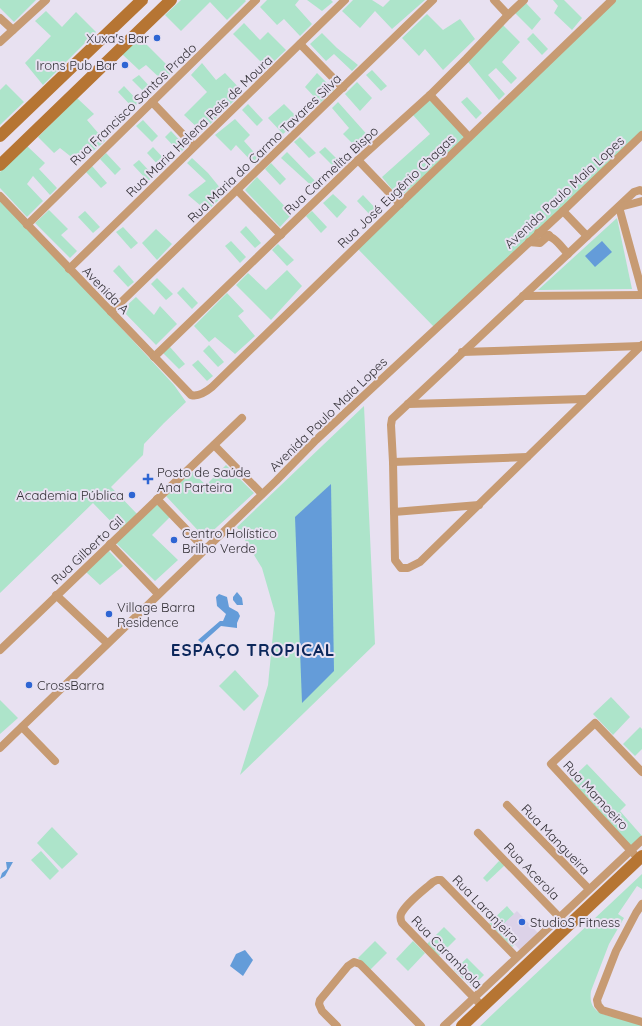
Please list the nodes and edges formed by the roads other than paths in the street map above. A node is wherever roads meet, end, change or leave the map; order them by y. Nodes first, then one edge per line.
1 (46, 0) edge
2 (142, 0) edge
3 (171, 0) edge
4 (256, 0) edge
5 (345, 0) edge
6 (433, 0) edge
7 (494, 0) edge
8 (524, 0) edge
9 (612, 0) edge
10 (508, 14) junction
11 (0, 18) edge
12 (13, 30) junction
13 (0, 42) edge
14 (300, 44) junction
15 (89, 52) junction
16 (103, 67) junction
17 (343, 88) junction
18 (430, 95) junction
19 (152, 102) junction
20 (642, 135) edge
21 (0, 136) edge
22 (469, 137) junction
23 (194, 146) junction
24 (358, 160) junction
25 (0, 165) edge
26 (237, 190) junction
27 (642, 191) edge
28 (0, 196) edge
29 (642, 201) edge
30 (400, 204) junction
31 (619, 207) junction
32 (563, 211) junction
33 (27, 225) junction
34 (538, 233) junction
35 (281, 234) junction
36 (549, 235) junction
37 (587, 236) junction
38 (529, 242) junction
39 (568, 254) junction
40 (69, 269) junction
41 (642, 290) edge
42 (642, 294) edge
43 (524, 296) junction
44 (111, 312) junction
45 (642, 345) edge
46 (462, 352) junction
47 (154, 357) junction
48 (196, 397) joint
49 (586, 399) junction
50 (408, 404) junction
51 (242, 418) dead end
52 (214, 445) junction
53 (527, 457) junction
54 (393, 462) junction
55 (262, 494) junction
56 (157, 499) junction
57 (479, 504) junction
58 (394, 512) junction
59 (110, 544) junction
60 (205, 549) junction
61 (158, 594) junction
62 (56, 595) junction
63 (107, 644) junction
64 (0, 650) edge
65 (22, 727) junction
66 (1, 745) edge
67 (55, 761) dead end
68 (642, 772) edge
69 (506, 805) dead end
70 (478, 833) dead end
71 (642, 840) edge
72 (637, 855) edge
73 (437, 880) joint
74 (589, 889) junction
75 (642, 904) edge
76 (563, 921) junction
77 (516, 957) junction
78 (474, 997) junction
79 (482, 1006) junction
80 (642, 1022) edge
81 (337, 1026) edge
82 (421, 1026) edge
83 (444, 1026) edge
84 (462, 1026) edge

1 - 12 street
2 - 15 street
3 - 16 street
4 - 19 street, Rua Francisco Santos Prado
5 - 14 street, Rua Maria Helena Reis de Moura
6 - 17 street, Rua Maria do Carmo Tavares Silva
7 - 10 street
8 - 10 street, Rua Carmelita Bispo
9 - 22 street, Rua José Eugênio Chagas
10 - 18 street, Rua Carmelita Bispo
11 - 12 street
12 - 13 street
14 - 17 street
14 - 23 street, Rua Maria Helena Reis de Moura
15 - 16 street
15 - 21 street
16 - 25 street
17 - 26 street, Rua Maria do Carmo Tavares Silva
18 - 22 street
18 - 24 street, Rua Carmelita Bispo
19 - 23 street
19 - 33 street, Rua Francisco Santos Prado
20 - 32 street, Avenida Paulo Maia Lopes
22 - 30 street, Rua José Eugênio Chagas
23 - 40 street, Rua Maria Helena Reis de Moura
24 - 30 street
24 - 35 street, Rua Carmelita Bispo
26 - 35 street
26 - 44 street, Rua Maria do Carmo Tavares Silva
27 - 31 street
28 - 33 street, Avenida A
29 - 31 street
30 - 48 street, Rua José Eugênio Chagas
31 - 37 street
31 - 41 street
32 - 34 street, Avenida Paulo Maia Lopes
32 - 37 street
33 - 40 street, Avenida A
34 - 36 street
34 - 38 street, Avenida Paulo Maia Lopes
35 - 47 street, Rua Carmelita Bispo
36 - 38 street
36 - 39 street
37 - 39 street
38 - 55 street, Avenida Paulo Maia Lopes
39 - 43 street
40 - 44 street, Avenida A
42 - 43 street
43 - 46 street
44 - 47 street, Avenida A
45 - 46 street
45 - 49 street
46 - 50 street
47 - 48 street, Avenida A
49 - 50 street
49 - 53 street
50 - 54 street
51 - 52 street, Rua Gilberto Gil
52 - 55 street
52 - 56 street, Rua Gilberto Gil
53 - 54 street
53 - 57 street
54 - 58 street
55 - 60 street, Avenida Paulo Maia Lopes
56 - 59 street, Rua Gilberto Gil
56 - 60 street
57 - 58 street
57 - 58 street
59 - 61 street
59 - 62 street, Rua Gilberto Gil
60 - 61 street, Avenida Paulo Maia Lopes
61 - 63 street, Avenida Paulo Maia Lopes
62 - 63 street
62 - 64 street, Rua Gilberto Gil
63 - 65 street, Avenida Paulo Maia Lopes
65 - 66 street, Avenida Paulo Maia Lopes
65 - 67 street
68 - 72 street, Rua Mamoeiro
69 - 74 street, Rua Mangueira
70 - 76 street, Rua Acerola
71 - 72 street
72 - 74 street
72 - 76 street
73 - 77 street, Rua Laranjeira
73 - 78 street, Rua Carambola
74 - 76 street
75 - 80 street
76 - 77 street
76 - 79 street
77 - 78 street
78 - 79 street, Rua Carambola
78 - 83 street
79 - 84 street
81 - 82 street

